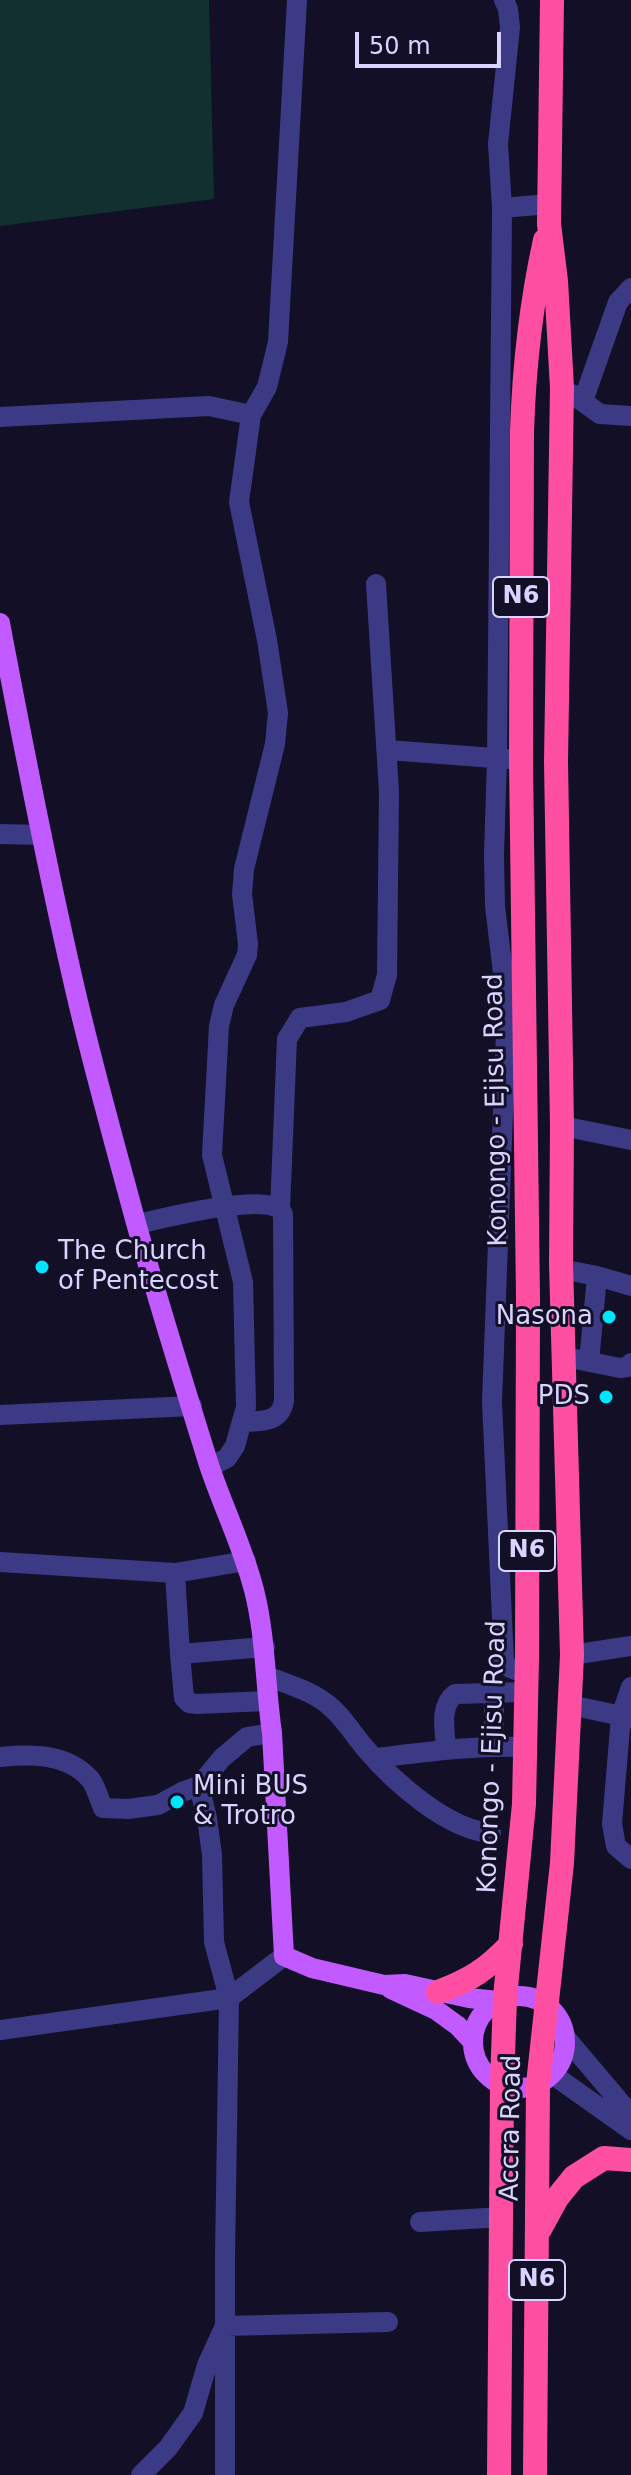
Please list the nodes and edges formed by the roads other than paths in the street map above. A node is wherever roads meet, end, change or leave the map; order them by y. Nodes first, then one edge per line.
1 (297, 0) edge
2 (504, 0) edge
3 (552, 0) edge
4 (502, 208) junction
5 (549, 214) junction
6 (631, 288) edge
7 (562, 388) junction
8 (583, 401) junction
9 (251, 415) junction
10 (631, 416) edge
11 (0, 417) edge
12 (376, 584) dead end
13 (0, 623) edge
14 (388, 750) junction
15 (509, 759) junction
16 (0, 834) edge
17 (42, 835) junction
18 (515, 1006) junction
19 (562, 1126) junction
20 (631, 1140) edge
21 (225, 1206) junction
22 (280, 1209) junction
23 (137, 1224) junction
24 (561, 1269) junction
25 (597, 1276) junction
26 (631, 1286) edge
27 (563, 1356) junction
28 (589, 1362) junction
29 (631, 1363) edge
30 (192, 1406) junction
31 (0, 1415) edge
32 (243, 1422) junction
33 (210, 1467) junction
34 (246, 1561) junction
35 (0, 1562) edge
36 (175, 1573) junction
37 (631, 1646) edge
38 (265, 1647) junction
39 (180, 1654) junction
40 (572, 1655) junction
41 (267, 1676) junction
42 (526, 1683) junction
43 (631, 1687) edge
44 (494, 1694) junction
45 (267, 1701) junction
46 (570, 1705) junction
47 (626, 1717) edge
48 (272, 1733) junction
49 (494, 1745) junction
50 (525, 1747) junction
51 (446, 1748) junction
52 (0, 1757) edge
53 (376, 1758) junction
54 (568, 1784) joint
55 (199, 1786) junction
56 (491, 1833) dead end
57 (631, 1859) edge
58 (511, 1944) junction
59 (284, 1956) junction
60 (384, 1985) junction
61 (438, 1992) junction
62 (229, 1998) junction
63 (502, 1999) junction
64 (546, 2003) junction
65 (0, 2030) edge
66 (565, 2037) junction
67 (473, 2042) junction
68 (545, 2079) junction
69 (502, 2084) junction
70 (631, 2115) edge
71 (631, 2130) edge
72 (631, 2160) edge
73 (502, 2217) junction
74 (420, 2222) dead end
75 (537, 2235) junction
76 (388, 2322) dead end
77 (225, 2326) junction
78 (141, 2475) edge
79 (225, 2475) edge
80 (499, 2475) edge
81 (535, 2475) edge

1 - 9 street
2 - 4 street
3 - 5 highway, Konongo - Ejisu Road / N6
4 - 5 street
4 - 15 street
5 - 7 highway, Konongo - Ejisu Road / N6
5 - 15 highway, Konongo - Ejisu Road / N6
6 - 8 street
7 - 8 street
7 - 19 highway, Konongo - Ejisu Road / N6
8 - 10 street
9 - 11 street
9 - 21 street
12 - 14 street
13 - 17 main road
14 - 15 street
14 - 22 street
15 - 18 highway, Konongo - Ejisu Road / N6
16 - 17 street
17 - 23 main road
18 - 42 highway, Konongo - Ejisu Road / N6
18 - 42 street
19 - 20 street
19 - 24 highway, Konongo - Ejisu Road / N6
21 - 22 street
21 - 23 street
21 - 32 street
22 - 32 street
23 - 30 main road
24 - 25 street
24 - 27 highway, Konongo - Ejisu Road / N6
25 - 26 street
25 - 28 street
27 - 28 street
27 - 40 highway, Konongo - Ejisu Road / N6
28 - 29 street
30 - 31 street
30 - 33 main road
32 - 33 street
33 - 34 main road
34 - 36 street
34 - 38 main road
35 - 36 street
36 - 39 street
37 - 40 street
38 - 39 street
38 - 41 main road
39 - 45 street
40 - 46 highway, Konongo - Ejisu Road / N6
41 - 45 main road
41 - 53 street
42 - 44 street
42 - 50 highway, Konongo - Ejisu Road / N6
43 - 47 street
44 - 49 street
44 - 51 street
45 - 48 main road
46 - 47 street
46 - 54 highway, Konongo - Ejisu Road / N6
47 - 57 street
48 - 55 street
48 - 59 main road
49 - 50 street
49 - 51 street
50 - 58 highway, Konongo - Ejisu Road / N6
51 - 53 street
52 - 55 street
53 - 56 street
54 - 64 highway, Accra Road / N6
55 - 62 street
58 - 61 highway
58 - 63 highway, Konongo - Ejisu Road / N6
59 - 60 main road
59 - 62 street
60 - 61 main road
60 - 67 main road
61 - 63 main road
62 - 65 street
62 - 77 street
63 - 64 main road
63 - 67 main road
63 - 69 highway, Konongo - Ejisu Road / N6
64 - 66 main road
64 - 68 highway, Accra Road / N6
66 - 68 main road
66 - 70 street
67 - 69 main road
68 - 69 main road
68 - 71 street
68 - 75 highway, Accra Road / N6
69 - 73 highway, Konongo - Ejisu Road / N6
72 - 75 highway
73 - 74 street
73 - 80 highway, Konongo - Ejisu Road / N6
75 - 81 highway, Accra Road / N6
76 - 77 street
77 - 78 street
77 - 79 street

